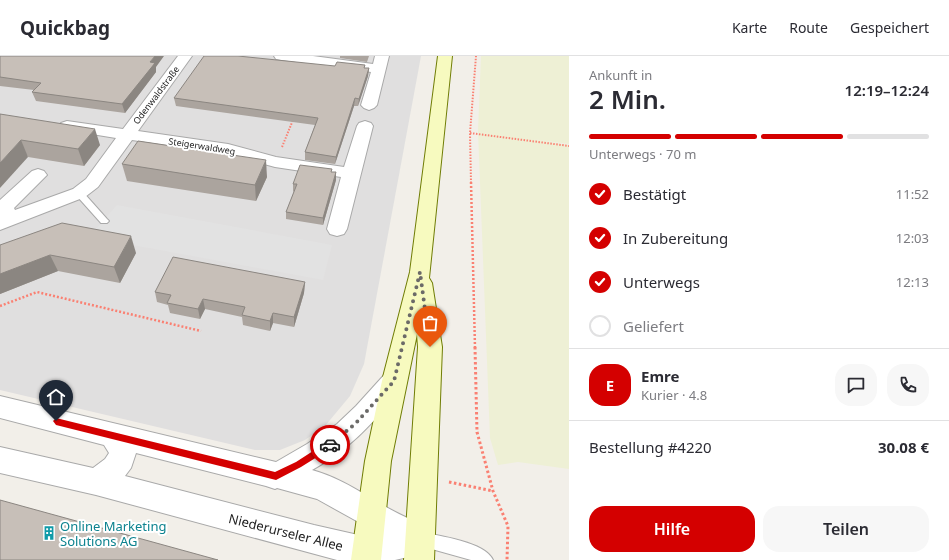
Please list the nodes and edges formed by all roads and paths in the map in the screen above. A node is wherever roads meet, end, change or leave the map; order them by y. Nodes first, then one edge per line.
1 (185, 56) edge
2 (281, 56) edge
3 (445, 56) edge
4 (476, 56) edge
5 (380, 62) edge
6 (369, 105) dead end
7 (295, 114) edge
8 (52, 124) edge
9 (365, 126) dead end
10 (470, 132) junction
11 (127, 134) junction
12 (569, 146) edge
13 (275, 162) junction
14 (351, 173) junction
15 (38, 175) dead end
16 (79, 193) junction
17 (5, 221) edge
18 (104, 221) dead end
19 (337, 229) dead end
20 (420, 272) junction
21 (0, 306) edge
22 (200, 331) dead end
23 (394, 381) junction
24 (0, 407) edge
25 (112, 435) junction
26 (0, 460) edge
27 (276, 476) junction
28 (96, 482) junction
29 (372, 515) junction
30 (420, 550) edge
31 (367, 556) edge
32 (485, 560) edge
33 (507, 560) edge

1 - 11 street, Odenwaldstraße
2 - 5 street
3 - 20 main road
4 - 10 path
5 - 6 street
7 - 13 path
8 - 11 street, Odenwaldstraße
9 - 14 street
10 - 12 path
10 - 33 path
11 - 13 street, Steigerwaldweg
11 - 16 street, Odenwaldstraße
13 - 14 street, Steigerwaldweg
14 - 19 street
15 - 17 street, Odenwaldstraße
16 - 17 street, Odenwaldstraße
16 - 18 lane
20 - 23 main road
20 - 30 main road
21 - 22 path
23 - 27 street
23 - 29 main road
24 - 25 street
25 - 27 street
25 - 28 street
26 - 28 street, Niederurseler Allee
27 - 29 street
28 - 31 street, Niederurseler Allee
29 - 30 street
29 - 31 main road
30 - 31 street, Niederurseler Allee
30 - 32 lane

